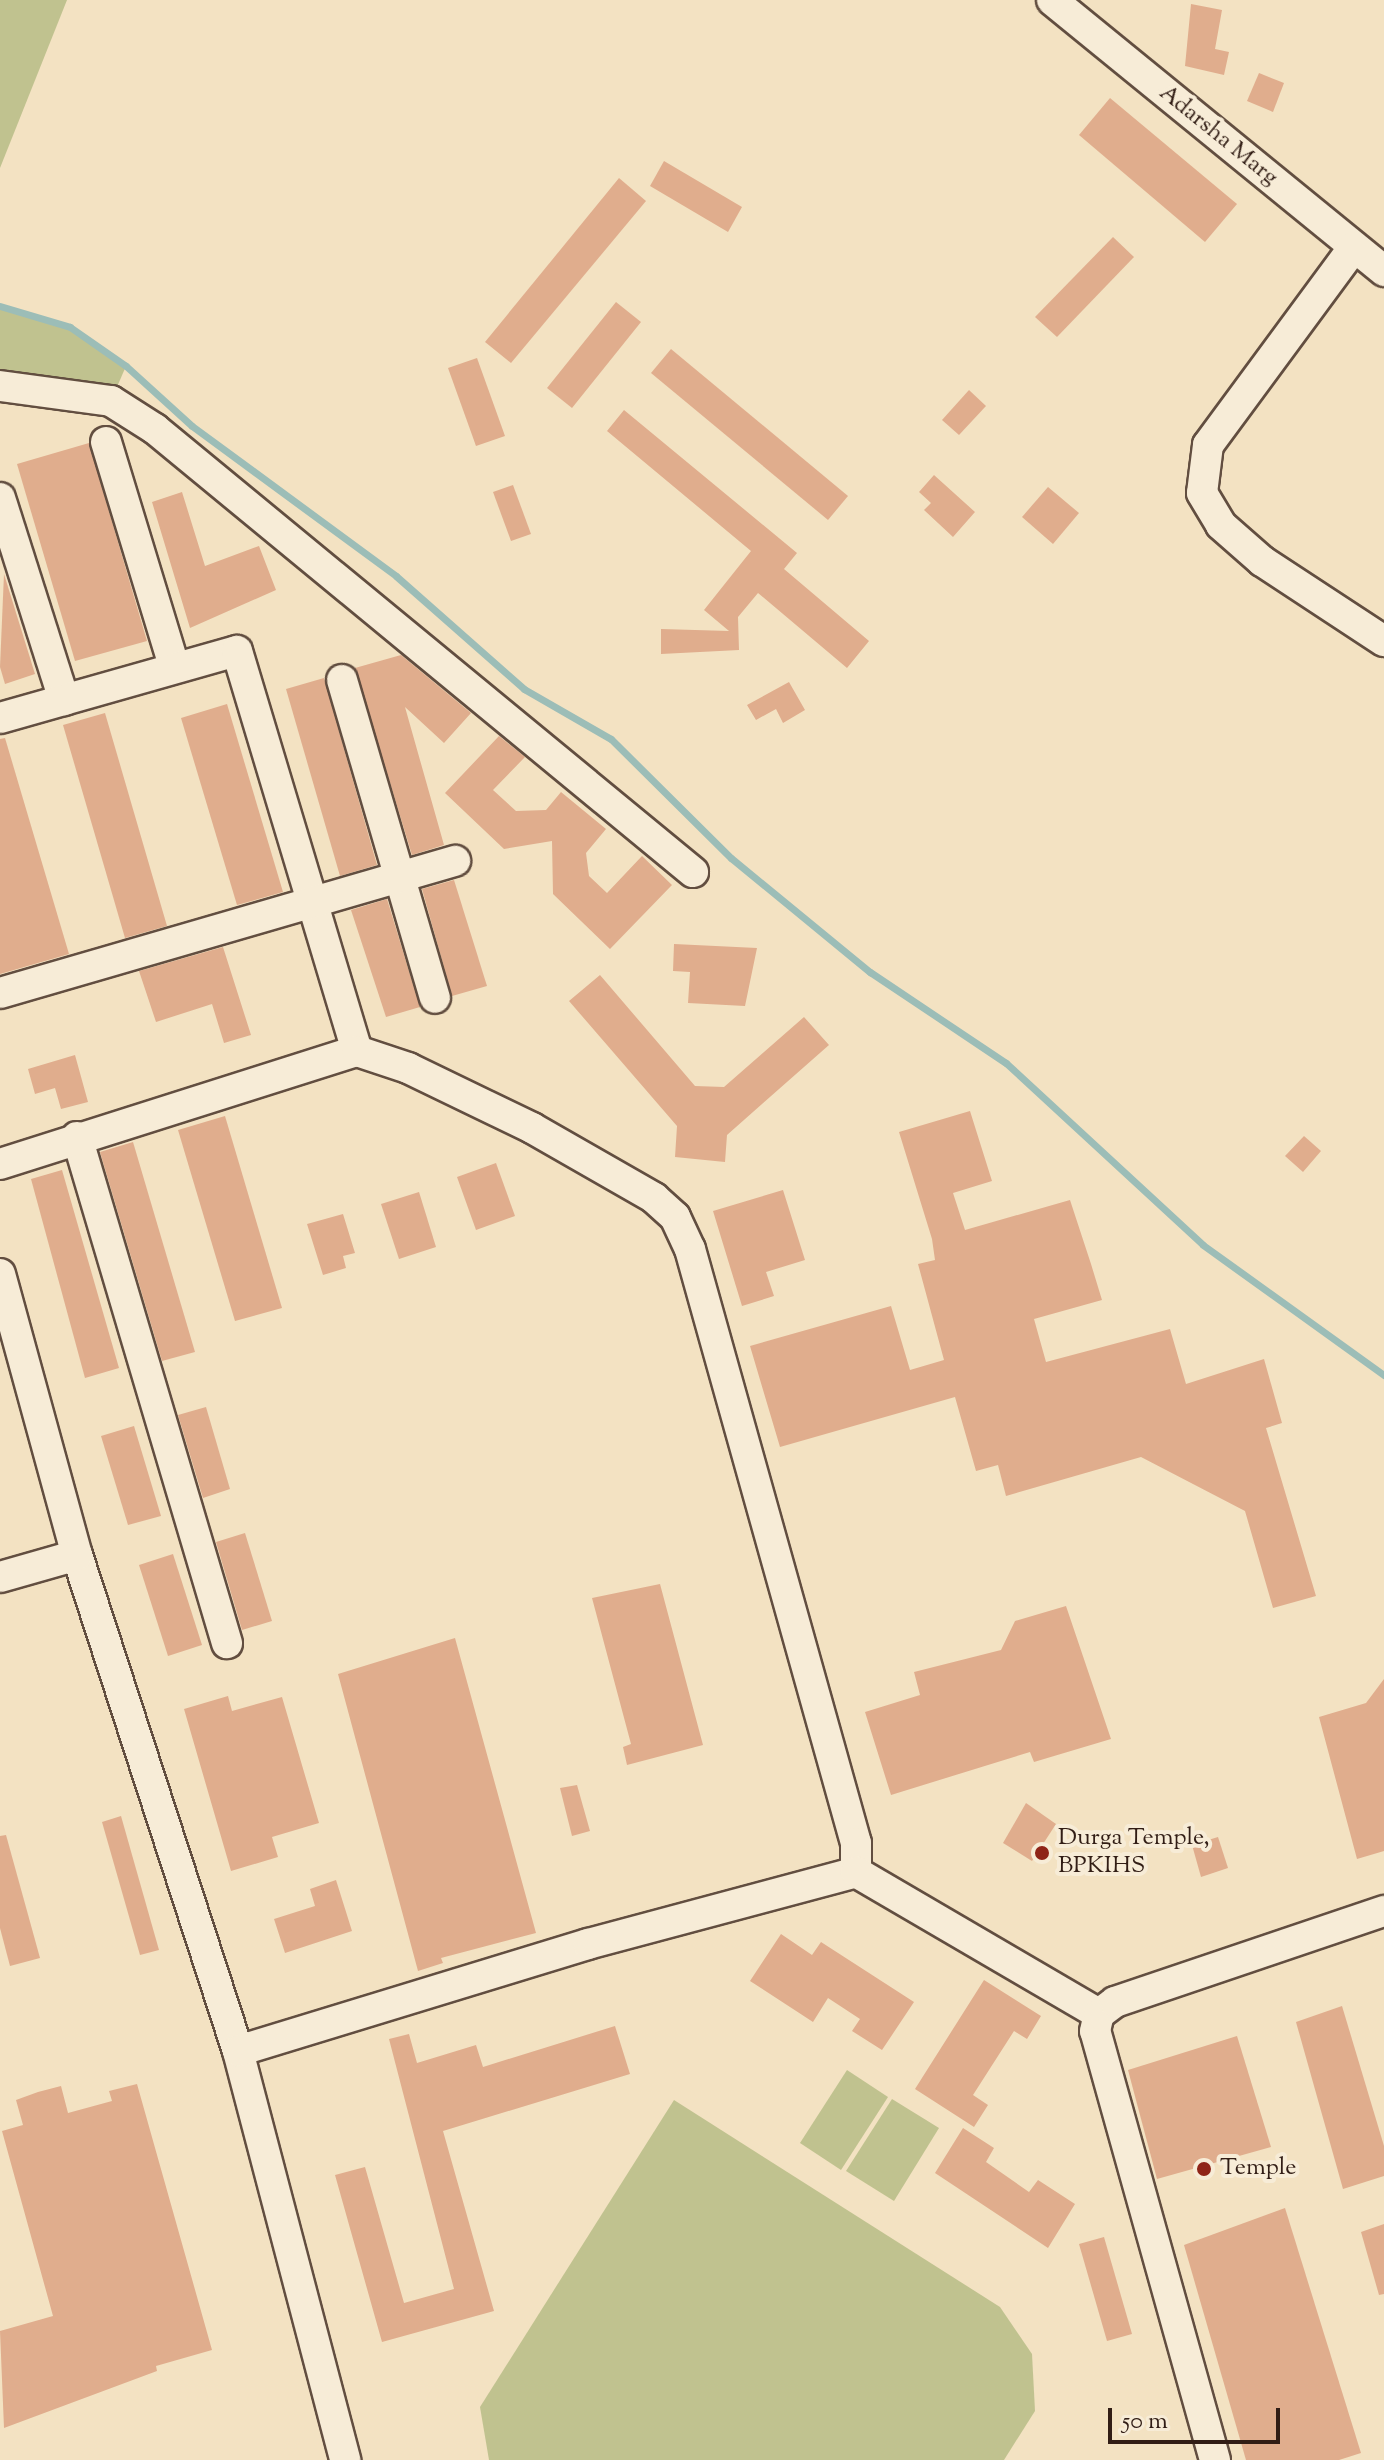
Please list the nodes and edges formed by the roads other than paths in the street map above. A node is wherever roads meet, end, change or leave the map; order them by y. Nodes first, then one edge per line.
1 (1052, 0) edge
2 (1354, 247) junction
3 (1384, 271) edge
4 (0, 386) edge
5 (106, 442) dead end
6 (0, 498) edge
7 (1384, 641) edge
8 (174, 666) junction
9 (342, 680) dead end
10 (64, 700) junction
11 (0, 718) edge
12 (455, 861) dead end
13 (693, 872) dead end
14 (399, 879) junction
15 (311, 906) junction
16 (0, 993) edge
17 (435, 998) dead end
18 (357, 1051) junction
19 (77, 1137) junction
20 (0, 1164) edge
21 (0, 1274) edge
22 (77, 1555) junction
23 (0, 1577) edge
24 (227, 1643) dead end
25 (856, 1872) junction
26 (1384, 1911) edge
27 (1099, 2014) junction
28 (238, 2051) junction
29 (345, 2460) edge
30 (1215, 2460) edge

1 - 2 street, Adarsha Marg
2 - 3 street, Adarsha Marg
2 - 7 street
4 - 13 street
5 - 8 street
6 - 10 street
8 - 10 street
8 - 15 street
9 - 14 street
10 - 11 street
12 - 14 street
14 - 15 street
14 - 17 street
15 - 16 street
15 - 18 street
18 - 19 street
18 - 25 street
19 - 20 street
19 - 24 street
21 - 22 street
22 - 23 street
22 - 28 street
25 - 27 street
25 - 28 street
26 - 27 street
27 - 30 street
28 - 29 street

